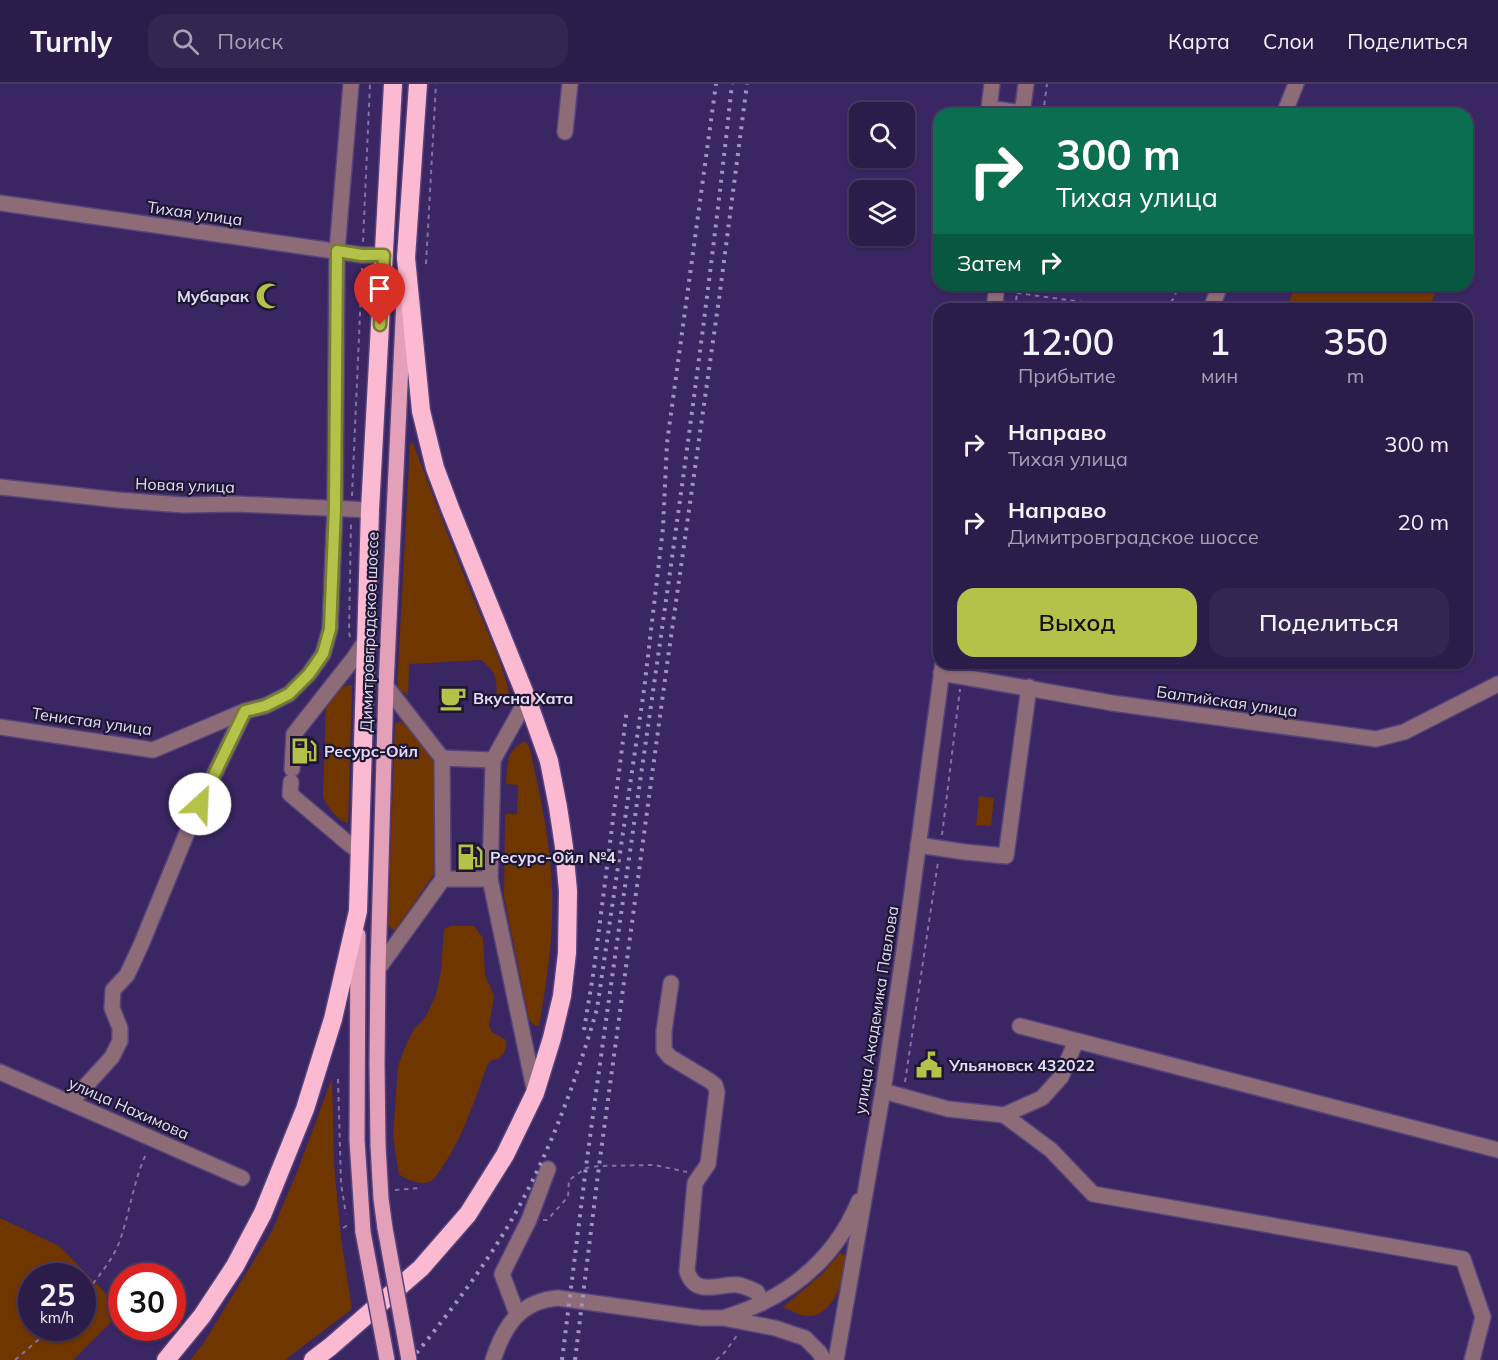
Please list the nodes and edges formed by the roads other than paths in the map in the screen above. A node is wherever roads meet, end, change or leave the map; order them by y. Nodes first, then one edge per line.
1 (351, 84) edge
2 (393, 84) edge
3 (418, 84) edge
4 (570, 84) edge
5 (992, 84) edge
6 (1026, 84) edge
7 (1296, 84) edge
8 (989, 108) edge
9 (1023, 108) edge
10 (1286, 108) edge
11 (565, 132) dead end
12 (0, 203) edge
13 (337, 251) junction
14 (384, 255) junction
15 (406, 258) junction
16 (0, 487) edge
17 (335, 508) junction
18 (361, 510) junction
19 (366, 640) junction
20 (942, 669) edge
21 (944, 669) edge
22 (1498, 684) edge
23 (386, 686) junction
24 (1029, 687) junction
25 (528, 699) junction
26 (245, 711) junction
27 (0, 727) edge
28 (442, 758) junction
29 (493, 760) junction
30 (918, 845) junction
31 (359, 851) junction
32 (443, 879) junction
33 (490, 879) junction
34 (358, 911) junction
35 (378, 969) junction
36 (671, 983) dead end
37 (1020, 1026) dead end
38 (1076, 1041) junction
39 (0, 1072) edge
40 (883, 1091) junction
41 (535, 1093) junction
42 (71, 1102) junction
43 (1004, 1115) junction
44 (1498, 1150) edge
45 (870, 1164) junction
46 (548, 1169) dead end
47 (242, 1179) dead end
48 (762, 1303) junction
49 (517, 1314) junction
50 (723, 1318) junction
51 (166, 1360) edge
52 (313, 1360) edge
53 (387, 1360) edge
54 (409, 1360) edge
55 (493, 1360) edge
56 (824, 1360) edge
57 (836, 1360) edge
58 (1472, 1360) edge

1 - 13 street, Тенистая улица
2 - 14 highway, Димитровградское шоссе
3 - 15 highway, Димитровградское шоссе
4 - 11 street
5 - 8 street
6 - 9 street
7 - 10 street
12 - 13 street, Тихая улица
13 - 14 street, Тихая улица
13 - 17 street, Тенистая улица
14 - 18 highway, Димитровградское шоссе
15 - 23 main road, Димитровградское шоссе
15 - 25 highway
16 - 17 street, Новая улица
17 - 18 street, Новая улица
17 - 26 street, Тенистая улица
18 - 19 highway, Димитровградское шоссе
19 - 31 highway, Димитровградское шоссе
19 - 31 street
20 - 30 street, улица Академика Павлова
21 - 24 street, Балтийская улица
22 - 24 street, Балтийская улица
23 - 28 street
23 - 35 main road, Димитровградское шоссе
24 - 30 street
25 - 29 street
25 - 41 highway
26 - 27 street, Тенистая улица
26 - 42 street
28 - 29 street
28 - 32 street
29 - 33 street
30 - 40 street, улица Академика Павлова
31 - 34 highway, Димитровградское шоссе
32 - 33 street
32 - 35 street
33 - 41 street
34 - 51 highway
34 - 53 main road, Димитровградское шоссе, bridge
35 - 54 main road, Димитровградское шоссе, bridge
36 - 48 street
37 - 38 street
38 - 43 street
38 - 44 street
39 - 42 street, улица Нахимова
40 - 43 street
40 - 45 street, улица Академика Павлова
41 - 52 highway
42 - 47 street, улица Нахимова
43 - 58 street
45 - 48 street
45 - 57 street, улица Академика Павлова
46 - 49 street
48 - 50 street
49 - 50 street
49 - 55 street
50 - 56 street

